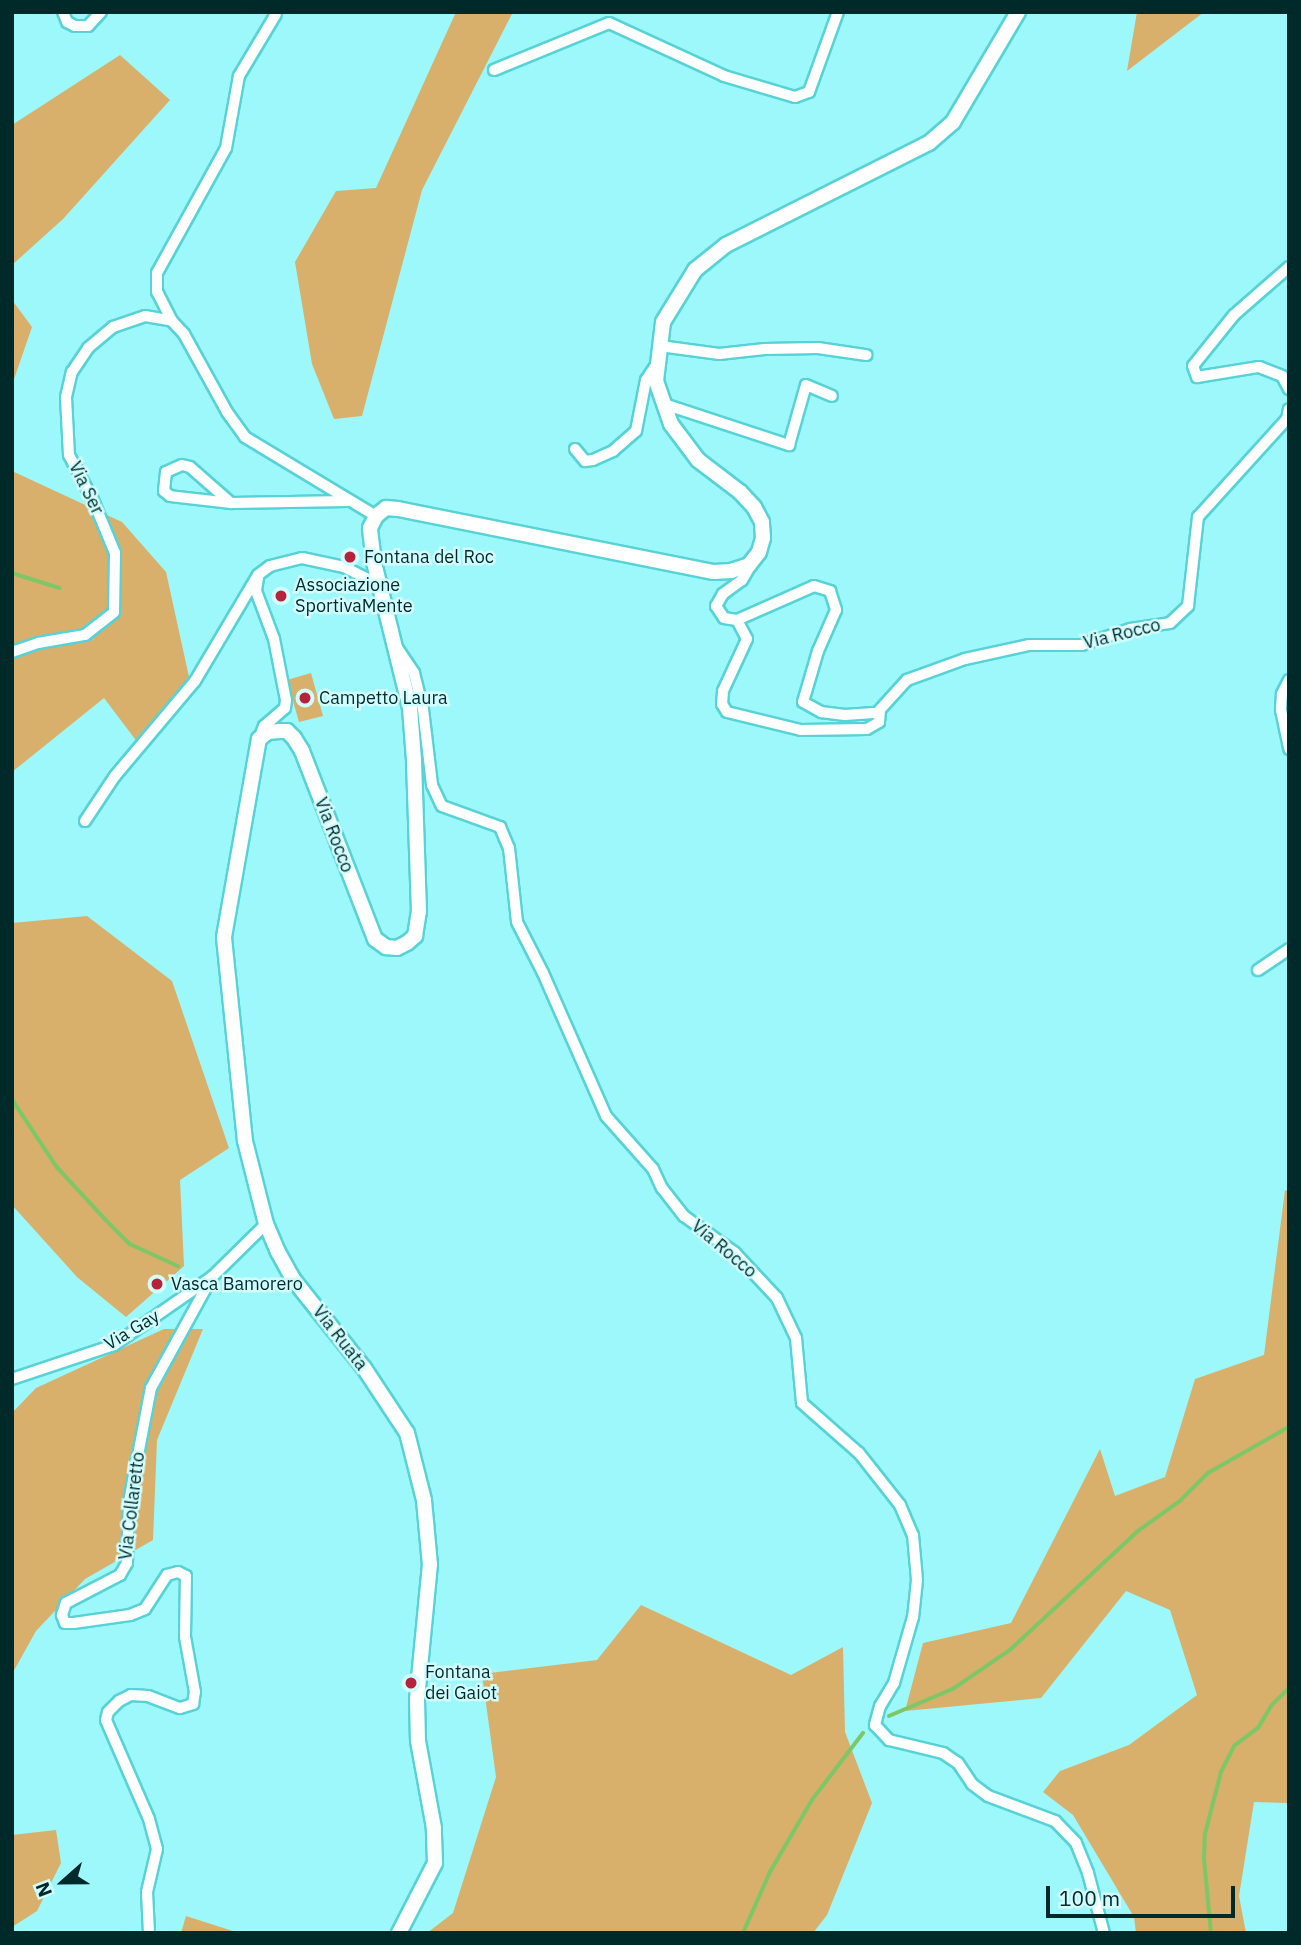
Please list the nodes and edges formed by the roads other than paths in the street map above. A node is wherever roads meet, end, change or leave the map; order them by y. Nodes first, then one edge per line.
1 (63, 12) edge
2 (101, 12) edge
3 (838, 12) edge
4 (1018, 12) edge
5 (276, 14) edge
6 (494, 70) dead end
7 (1289, 267) edge
8 (172, 321) junction
9 (660, 346) junction
10 (866, 355) dead end
11 (656, 365) junction
12 (1289, 389) edge
13 (832, 396) dead end
14 (664, 404) junction
15 (1289, 409) edge
16 (575, 449) dead end
17 (350, 501) junction
18 (231, 503) junction
19 (376, 516) junction
20 (759, 552) junction
21 (258, 575) junction
22 (380, 585) junction
23 (737, 620) junction
24 (397, 647) junction
25 (12, 652) edge
26 (1289, 680) edge
27 (880, 711) junction
28 (259, 739) junction
29 (1289, 749) edge
30 (85, 821) dead end
31 (1289, 949) edge
32 (1258, 970) dead end
33 (267, 1224) junction
34 (212, 1277) junction
35 (12, 1379) edge
36 (149, 1933) edge
37 (398, 1933) edge
38 (1104, 1933) edge

1 - 2 street
3 - 6 street
4 - 9 street
5 - 8 street
7 - 12 street
8 - 17 street
8 - 25 street, Via Ser
9 - 10 street
9 - 11 street
11 - 14 street
11 - 16 street
13 - 14 street
14 - 20 street
15 - 27 street, Via Rocco
17 - 18 street
17 - 19 street
18 - 18 street
19 - 20 street
19 - 22 street, Via Rocco
20 - 23 street
21 - 22 street
21 - 28 street
21 - 30 street
22 - 24 street, Via Rocco
23 - 27 street, Via Rocco
23 - 27 street
24 - 28 street, Via Rocco
24 - 38 street, Via Rocco
26 - 29 street
28 - 33 street, Via Ruata
31 - 32 street
33 - 34 street, Via Gay
33 - 37 street, Via Ruata
34 - 35 street, Via Gay
34 - 36 street, Via Collaretto

